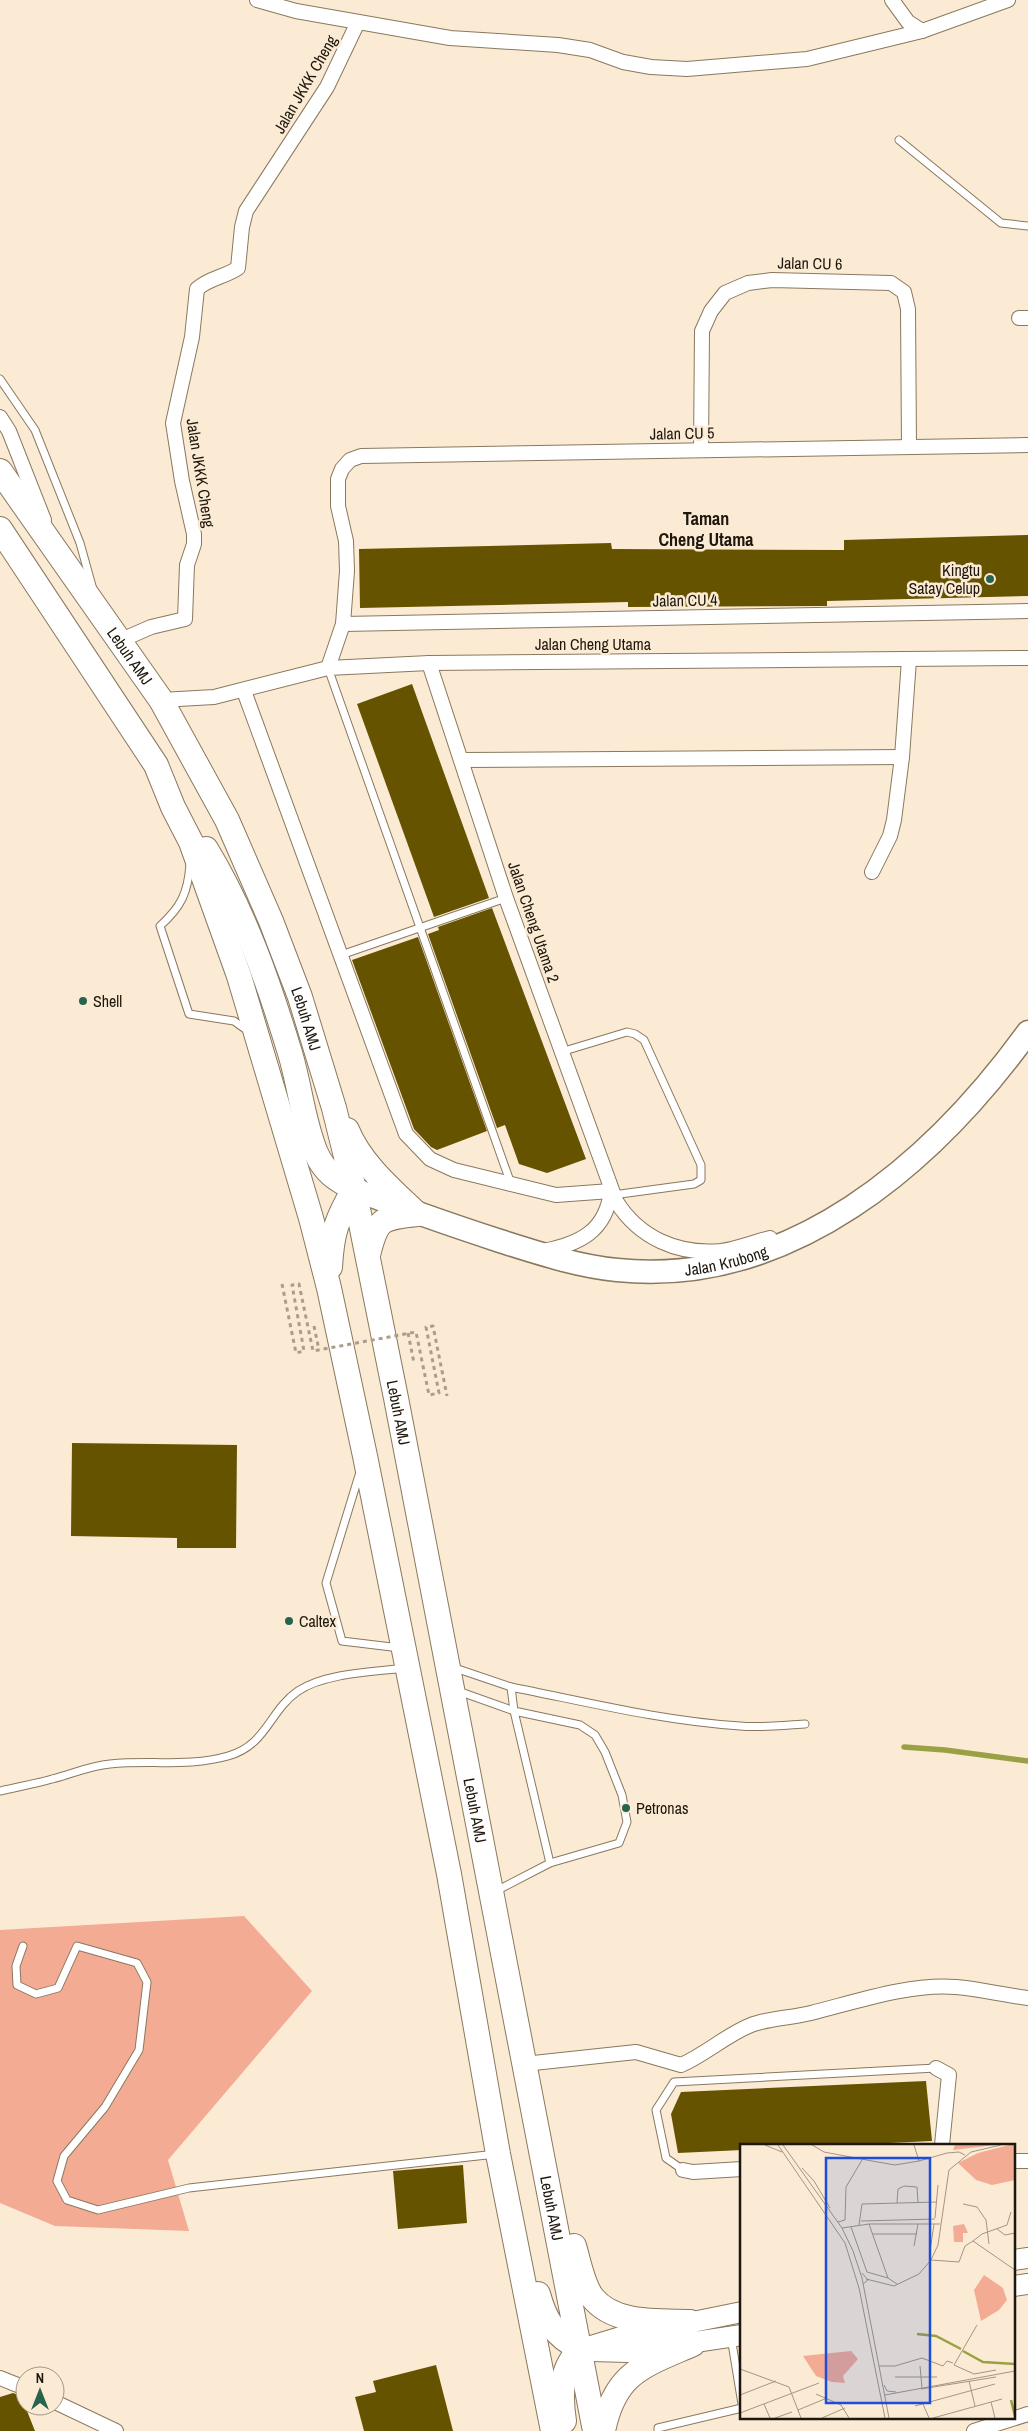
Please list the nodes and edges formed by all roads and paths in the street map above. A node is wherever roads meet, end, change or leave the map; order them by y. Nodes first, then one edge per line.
1 (257, 0) edge
2 (892, 0) edge
3 (1008, 0) edge
4 (358, 22) junction
5 (922, 31) junction
6 (899, 140) dead end
7 (1028, 226) edge
8 (0, 379) edge
9 (0, 417) edge
10 (1028, 445) edge
11 (909, 446) junction
12 (702, 450) junction
13 (0, 471) edge
14 (0, 529) edge
15 (55, 548) junction
16 (1028, 611) edge
17 (100, 612) junction
18 (343, 624) junction
19 (120, 641) junction
20 (1028, 658) edge
21 (909, 660) junction
22 (429, 662) junction
23 (328, 668) junction
24 (244, 691) junction
25 (161, 700) junction
26 (902, 758) junction
27 (461, 760) junction
28 (156, 765) junction
29 (191, 842) junction
30 (872, 872) dead end
31 (506, 898) junction
32 (420, 927) junction
33 (341, 955) junction
34 (1028, 1032) edge
35 (258, 1038) junction
36 (561, 1052) junction
37 (320, 1063) junction
38 (511, 1185) junction
39 (354, 1189) junction
40 (611, 1193) junction
41 (416, 1214) junction
42 (805, 1235) junction
43 (536, 1252) junction
44 (368, 1258) junction
45 (282, 1284) dead end
46 (329, 1288) junction
47 (313, 1321) dead end
48 (408, 1333) junction
49 (319, 1350) junction
50 (414, 1363) dead end
51 (447, 1396) dead end
52 (365, 1456) junction
53 (404, 1658) junction
54 (446, 1665) junction
55 (510, 1687) junction
56 (450, 1688) junction
57 (514, 1711) junction
58 (805, 1724) dead end
59 (0, 1791) edge
60 (550, 1863) junction
61 (491, 1894) junction
62 (23, 1946) dead end
63 (1028, 1998) edge
64 (524, 2064) junction
65 (936, 2068) joint
66 (942, 2144) edge
67 (498, 2154) junction
68 (740, 2169) edge
69 (683, 2170) joint
70 (545, 2173) junction
71 (510, 2209) junction
72 (740, 2313) edge
73 (692, 2333) junction
74 (736, 2336) edge
75 (580, 2349) junction
76 (0, 2378) edge
77 (740, 2381) edge
78 (15, 2384) edge
79 (15, 2387) edge
80 (0, 2389) edge
81 (65, 2407) edge
82 (740, 2408) edge
83 (1028, 2414) edge
84 (1015, 2418) edge
85 (1016, 2418) edge
86 (111, 2428) edge
87 (93, 2431) edge
88 (554, 2431) edge
89 (565, 2431) edge
90 (595, 2431) edge
91 (603, 2431) edge
92 (658, 2431) edge
93 (974, 2431) edge

1 - 4 street
2 - 5 street
3 - 5 street
4 - 5 street
4 - 19 street, Jalan JKKK Cheng
6 - 7 lane
8 - 17 lane
9 - 15 street
10 - 11 street, Jalan CU 5
11 - 12 street, Jalan CU 5
11 - 12 street, Jalan CU 6
12 - 18 street, Jalan CU 5
13 - 15 highway, Lebuh AMJ
14 - 28 highway
15 - 17 highway, Lebuh AMJ
16 - 18 street, Jalan CU 4
17 - 19 highway, Lebuh AMJ
18 - 23 street
19 - 25 highway, Lebuh AMJ
20 - 21 street, Jalan Cheng Utama
21 - 22 street, Jalan Cheng Utama
21 - 26 street
22 - 23 street, Jalan Cheng Utama
22 - 27 street, Jalan Cheng Utama 2
23 - 24 street, Jalan Cheng Utama
23 - 32 lane
24 - 25 street, Jalan Cheng Utama
24 - 33 street
25 - 37 highway, Lebuh AMJ
26 - 27 street
26 - 30 street
27 - 31 street, Jalan Cheng Utama 2
28 - 29 highway
28 - 39 highway
29 - 35 highway
29 - 35 lane
31 - 32 lane
31 - 36 street, Jalan Cheng Utama 2
32 - 33 lane
32 - 38 lane
33 - 38 street
34 - 42 main road, Jalan Krubong
35 - 46 highway
36 - 40 street, Jalan Cheng Utama 2
36 - 40 lane
37 - 39 highway, Lebuh AMJ
37 - 41 highway
38 - 40 street
39 - 41 main road, Jalan Krubong
39 - 44 highway, Lebuh AMJ
39 - 46 highway
40 - 42 street, Jalan Cheng Utama 2
40 - 43 street
41 - 43 main road, Jalan Krubong
41 - 44 highway
42 - 43 main road, Jalan Krubong
44 - 54 highway, Lebuh AMJ
45 - 49 path, bridge
46 - 52 highway
47 - 49 path
48 - 49 path, bridge
48 - 50 path
48 - 51 path, bridge
52 - 53 highway
52 - 53 lane
53 - 59 lane
53 - 67 highway
54 - 55 lane
54 - 56 highway, Lebuh AMJ
55 - 57 lane
55 - 58 lane
56 - 57 lane
56 - 61 highway, Lebuh AMJ
57 - 60 lane
57 - 60 lane
60 - 61 lane
61 - 64 highway, Lebuh AMJ
62 - 67 lane
63 - 64 street
64 - 70 highway, Lebuh AMJ
65 - 66 street
65 - 69 lane
67 - 71 highway
68 - 69 street
70 - 73 highway
70 - 75 highway, Lebuh AMJ
71 - 75 highway
71 - 88 highway
72 - 73 main road
73 - 74 main road
73 - 75 main road
73 - 91 highway
74 - 77 lane
75 - 89 highway
75 - 90 highway, Lebuh AMJ
76 - 78 street
79 - 80 street
81 - 86 street
82 - 92 lane
83 - 85 street
84 - 93 street
86 - 87 lane

